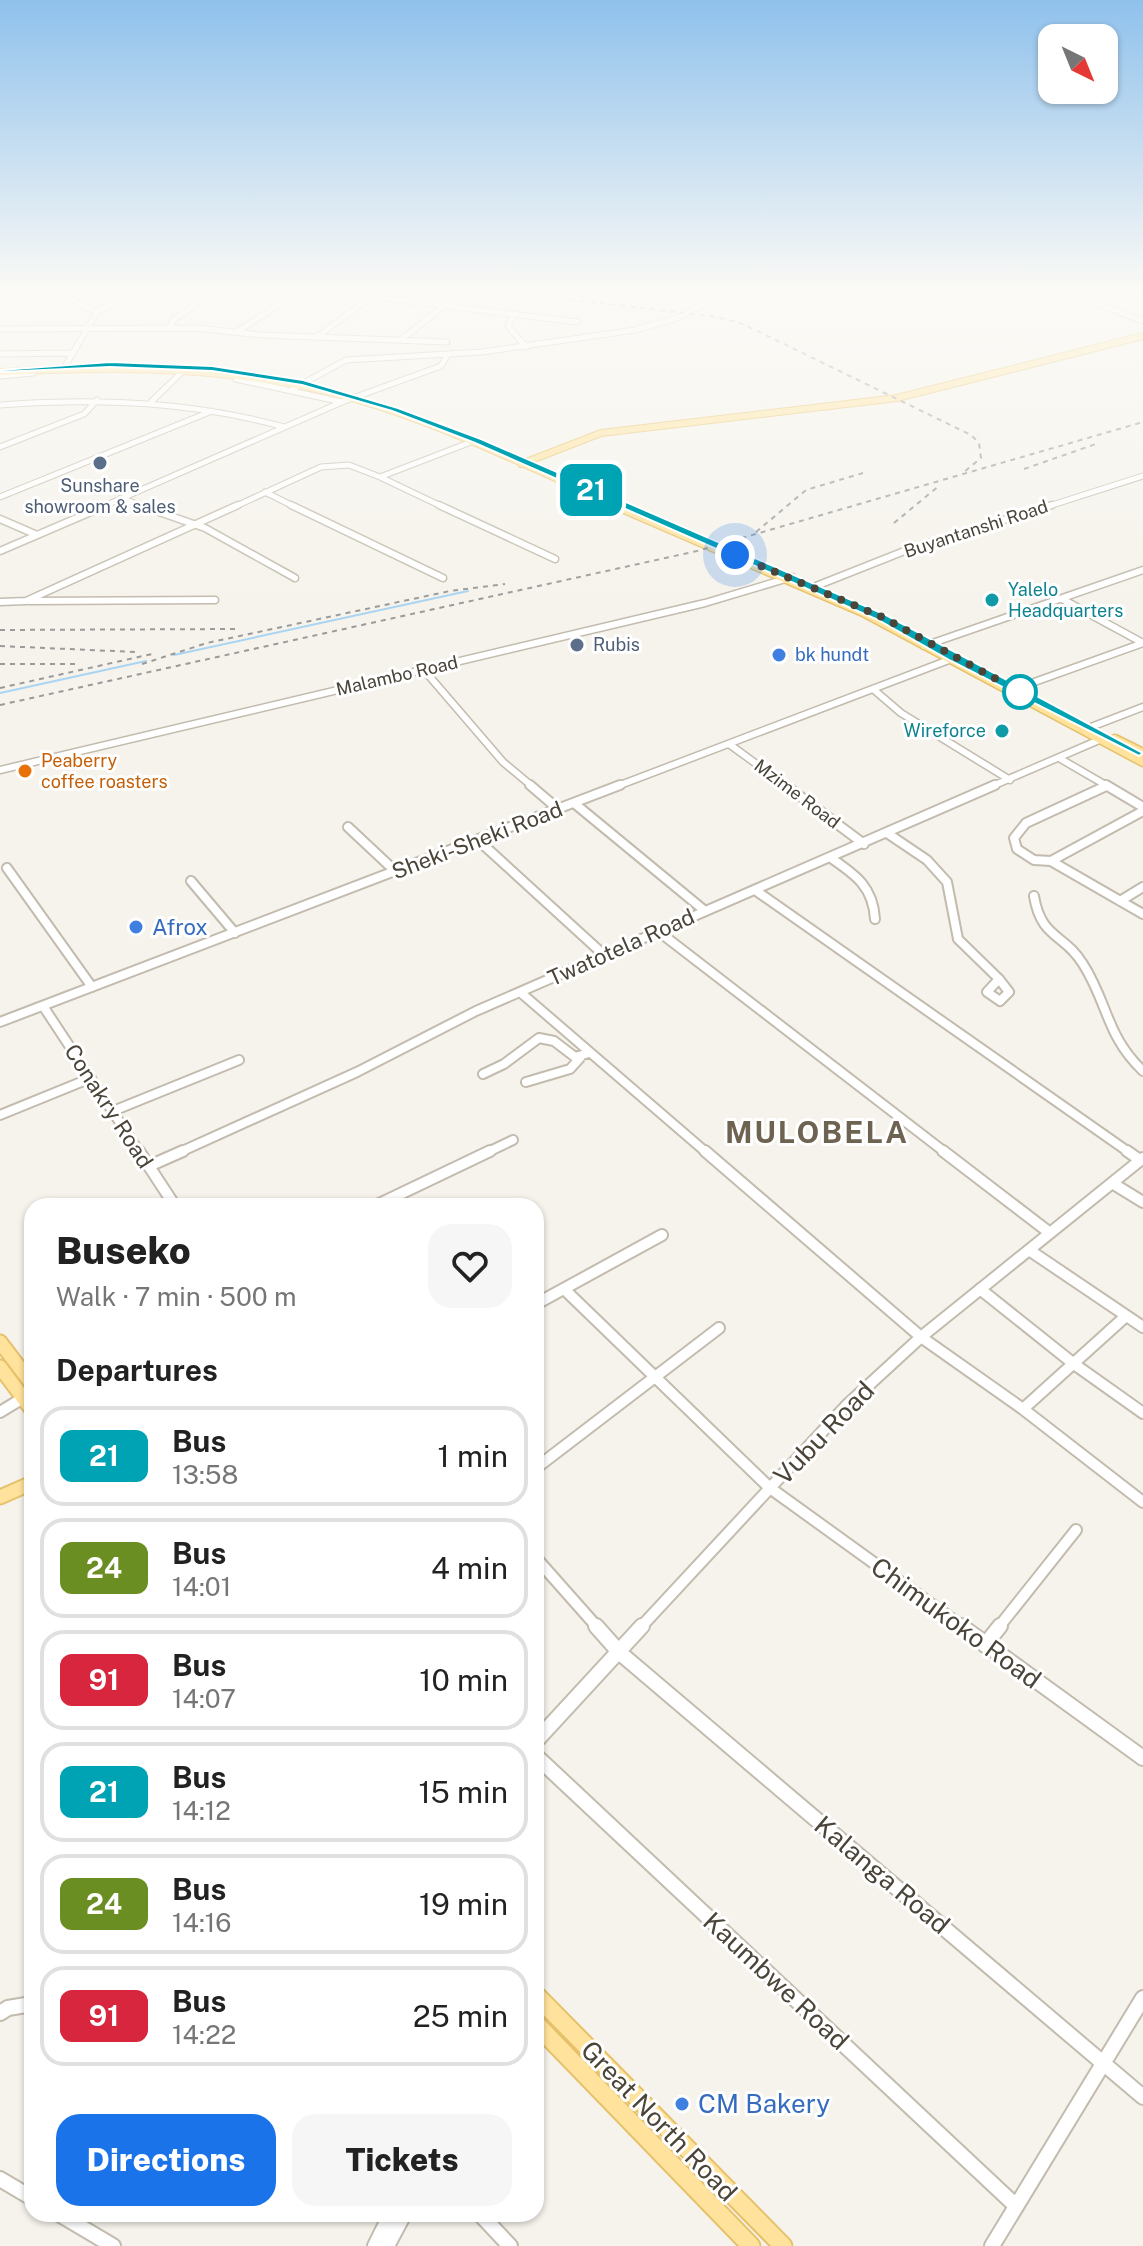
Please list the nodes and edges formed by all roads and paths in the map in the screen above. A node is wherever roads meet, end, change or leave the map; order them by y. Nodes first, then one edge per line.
1 (158, 395) edge
2 (323, 395) edge
3 (341, 395) edge
4 (365, 395) edge
5 (920, 395) edge
6 (355, 398) junction
7 (97, 400) junction
8 (151, 402) junction
9 (342, 402) junction
10 (0, 405) edge
11 (214, 410) junction
12 (284, 427) junction
13 (471, 442) junction
14 (0, 447) edge
15 (525, 463) junction
16 (1143, 476) edge
17 (380, 477) junction
18 (265, 492) junction
19 (0, 497) edge
20 (120, 498) junction
21 (0, 519) edge
22 (192, 524) junction
23 (37, 535) junction
24 (0, 551) edge
25 (555, 559) dead end
26 (1143, 570) edge
27 (790, 577) junction
28 (295, 578) dead end
29 (443, 578) dead end
30 (812, 587) junction
31 (1062, 599) junction
32 (215, 600) dead end
33 (26, 601) junction
34 (0, 602) edge
35 (1143, 643) edge
36 (926, 645) junction
37 (952, 659) junction
38 (424, 670) junction
39 (873, 689) junction
40 (1015, 689) junction
41 (1143, 707) edge
42 (1091, 727) junction
43 (1099, 740) junction
44 (729, 744) junction
45 (1143, 753) edge
46 (1059, 758) junction
47 (1143, 762) edge
48 (0, 770) edge
49 (1010, 780) junction
50 (1106, 786) junction
51 (574, 803) junction
52 (558, 809) junction
53 (1143, 809) edge
54 (348, 827) dead end
55 (887, 833) junction
56 (478, 840) junction
57 (864, 844) junction
58 (831, 858) junction
59 (1051, 861) junction
60 (7, 868) dead end
61 (395, 871) junction
62 (191, 881) dead end
63 (1143, 887) edge
64 (755, 890) junction
65 (1034, 896) dead end
66 (1120, 901) junction
67 (705, 911) junction
68 (1143, 914) edge
69 (875, 919) dead end
70 (658, 931) junction
71 (235, 933) junction
72 (604, 955) junction
73 (999, 979) dead end
74 (92, 987) junction
75 (520, 992) junction
76 (43, 1006) junction
77 (0, 1022) edge
78 (584, 1056) junction
79 (239, 1060) dead end
80 (1143, 1071) edge
81 (483, 1074) dead end
82 (91, 1078) junction
83 (526, 1082) dead end
84 (113, 1111) junction
85 (0, 1115) edge
86 (513, 1140) dead end
87 (1142, 1159) edge
88 (149, 1166) junction
89 (1112, 1183) junction
90 (170, 1198) edge
91 (392, 1198) edge
92 (1143, 1202) edge
93 (1050, 1233) junction
94 (662, 1235) dead end
95 (1029, 1250) junction
96 (564, 1289) junction
97 (980, 1289) junction
98 (544, 1300) edge
99 (1126, 1316) junction
100 (1143, 1327) edge
101 (719, 1328) dead end
102 (921, 1337) junction
103 (0, 1342) edge
104 (1074, 1364) junction
105 (0, 1367) edge
106 (24, 1374) edge
107 (653, 1378) junction
108 (24, 1399) edge
109 (24, 1405) edge
110 (1023, 1409) junction
111 (0, 1412) edge
112 (1143, 1413) edge
113 (544, 1462) edge
114 (24, 1486) edge
115 (770, 1488) junction
116 (0, 1497) edge
117 (1143, 1502) edge
118 (1076, 1530) dead end
119 (544, 1567) edge
120 (985, 1645) junction
121 (620, 1653) junction
122 (544, 1733) edge
123 (1143, 1758) edge
124 (544, 1764) edge
125 (1143, 1998) edge
126 (544, 2003) edge
127 (24, 2005) edge
128 (0, 2013) edge
129 (544, 2032) edge
130 (1104, 2063) junction
131 (1143, 2097) edge
132 (0, 2179) edge
133 (24, 2193) edge
134 (1016, 2206) junction
135 (72, 2222) edge
136 (387, 2222) edge
137 (400, 2222) edge
138 (488, 2222) edge
139 (113, 2246) edge
140 (375, 2246) edge
141 (387, 2246) edge
142 (510, 2246) edge
143 (751, 2246) edge
144 (783, 2246) edge
145 (992, 2246) edge

1 - 8 street
2 - 9 street
3 - 6 main road
4 - 6 street
5 - 15 main road
6 - 9 street
6 - 13 main road
6 - 15 main road
7 - 8 street
7 - 10 street
7 - 14 street
8 - 11 street
9 - 12 street
11 - 12 street
11 - 19 street
12 - 20 street
13 - 15 main road
13 - 17 street
15 - 27 main road
16 - 30 street, Buyantanshi Road
17 - 18 street
17 - 25 street
18 - 22 street
18 - 29 street
20 - 22 street
20 - 23 street
21 - 23 street
22 - 28 street
22 - 33 street
23 - 24 street
26 - 31 street
27 - 30 main road
27 - 38 street, Malambo Road
30 - 36 main road
31 - 35 street
31 - 36 street
32 - 33 street
33 - 34 street
35 - 40 street
36 - 37 main road
37 - 39 street, Sheki-Sheki Road
37 - 40 main road
37 - 43 main road
38 - 48 street, Malambo Road
38 - 52 street
39 - 44 street, Sheki-Sheki Road
39 - 49 street
40 - 42 main road
41 - 42 street
42 - 45 main road
43 - 46 street, Twatotela Road
43 - 47 main road
44 - 51 street, Sheki-Sheki Road
44 - 57 street, Mzime Road
46 - 49 street, Twatotela Road
46 - 50 street
49 - 55 street, Twatotela Road
50 - 53 street
50 - 59 street
51 - 52 street, Sheki-Sheki Road
51 - 67 street
52 - 56 street, Sheki-Sheki Road
53 - 59 street
54 - 61 street
55 - 57 street, Twatotela Road
55 - 73 street
56 - 61 street, Sheki-Sheki Road
56 - 72 street
57 - 58 street, Twatotela Road
58 - 64 street, Twatotela Road
58 - 69 street
59 - 66 street
60 - 74 street
61 - 71 street, Sheki-Sheki Road
62 - 71 street
63 - 66 street
64 - 67 street, Twatotela Road
64 - 87 street
65 - 80 street
66 - 68 street
67 - 70 street, Twatotela Road
70 - 72 street, Twatotela Road
70 - 93 street
71 - 74 street, Sheki-Sheki Road
72 - 75 street, Twatotela Road
74 - 76 street, Sheki-Sheki Road
75 - 78 street
75 - 88 street, Twatotela Road
76 - 77 street, Sheki-Sheki Road
76 - 82 street, Conakry Road
78 - 81 street
78 - 83 street
78 - 102 street
79 - 84 street
82 - 84 street, Conakry Road
82 - 85 street
84 - 88 street, Conakry Road
86 - 91 street
87 - 89 street, Vubu Road
88 - 90 street, Conakry Road
89 - 92 street
89 - 93 street, Vubu Road
93 - 95 street, Vubu Road
94 - 96 street
95 - 97 street, Vubu Road
95 - 99 street
96 - 98 street
96 - 107 street, Chimukoko Road
97 - 102 street, Vubu Road
97 - 104 street
99 - 100 street
99 - 104 street
101 - 107 street
102 - 110 street
102 - 115 street, Vubu Road
103 - 106 main road
104 - 110 street
104 - 112 street
105 - 108 main road
107 - 113 street
107 - 115 street, Chimukoko Road
109 - 111 street
110 - 117 street
114 - 116 main road
115 - 120 street, Chimukoko Road
115 - 121 street, Vubu Road
118 - 120 street
119 - 121 street, Kalanga Road
120 - 123 street, Chimukoko Road
121 - 122 street, Vubu Road
121 - 130 street, Kalanga Road
124 - 134 street, Kaumbwe Road
125 - 130 street
126 - 144 main road, Great North Road
127 - 128 street
129 - 143 main road, Great North Road
130 - 131 street, Kalanga Road
130 - 134 street
132 - 133 street
134 - 145 street
135 - 139 street
136 - 140 street
137 - 141 street
138 - 142 street

